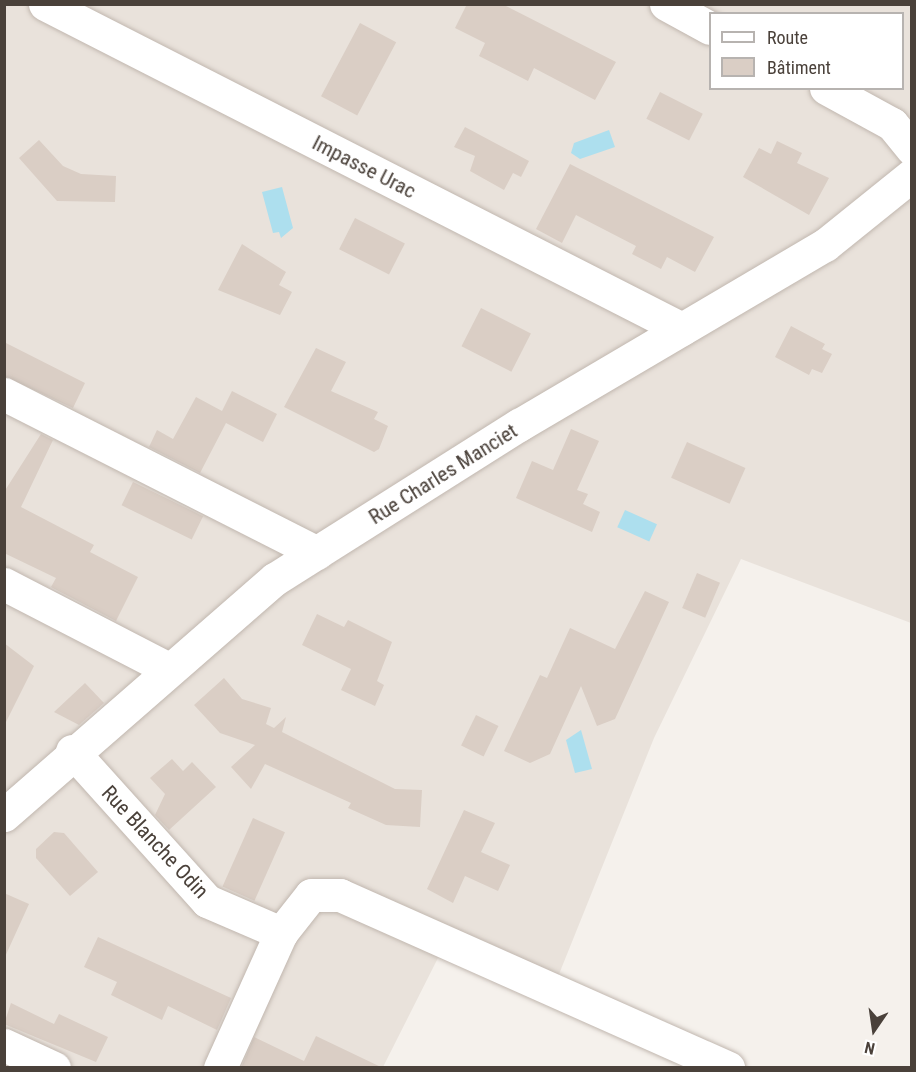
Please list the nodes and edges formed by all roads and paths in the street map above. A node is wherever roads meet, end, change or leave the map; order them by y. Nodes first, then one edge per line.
1 (45, 4) edge
2 (666, 4) edge
3 (709, 27) edge
4 (830, 90) edge
5 (912, 149) edge
6 (912, 175) edge
7 (682, 329) junction
8 (4, 394) edge
9 (317, 553) junction
10 (4, 584) edge
11 (169, 669) junction
12 (72, 751) junction
13 (4, 815) edge
14 (281, 933) junction
15 (4, 1045) edge
16 (222, 1062) edge
17 (54, 1068) edge
18 (728, 1068) edge

1 - 7 street, Impasse Urac
2 - 3 street
4 - 5 street
6 - 7 street, Rue Charles Manciet
7 - 9 street, Rue Charles Manciet
8 - 9 street
9 - 11 street, Rue Charles Manciet
10 - 11 street
11 - 12 street, Rue Charles Manciet
12 - 13 street, Rue Charles Manciet
12 - 14 street, Rue Blanche Odin
14 - 16 street
14 - 18 street
15 - 17 street

